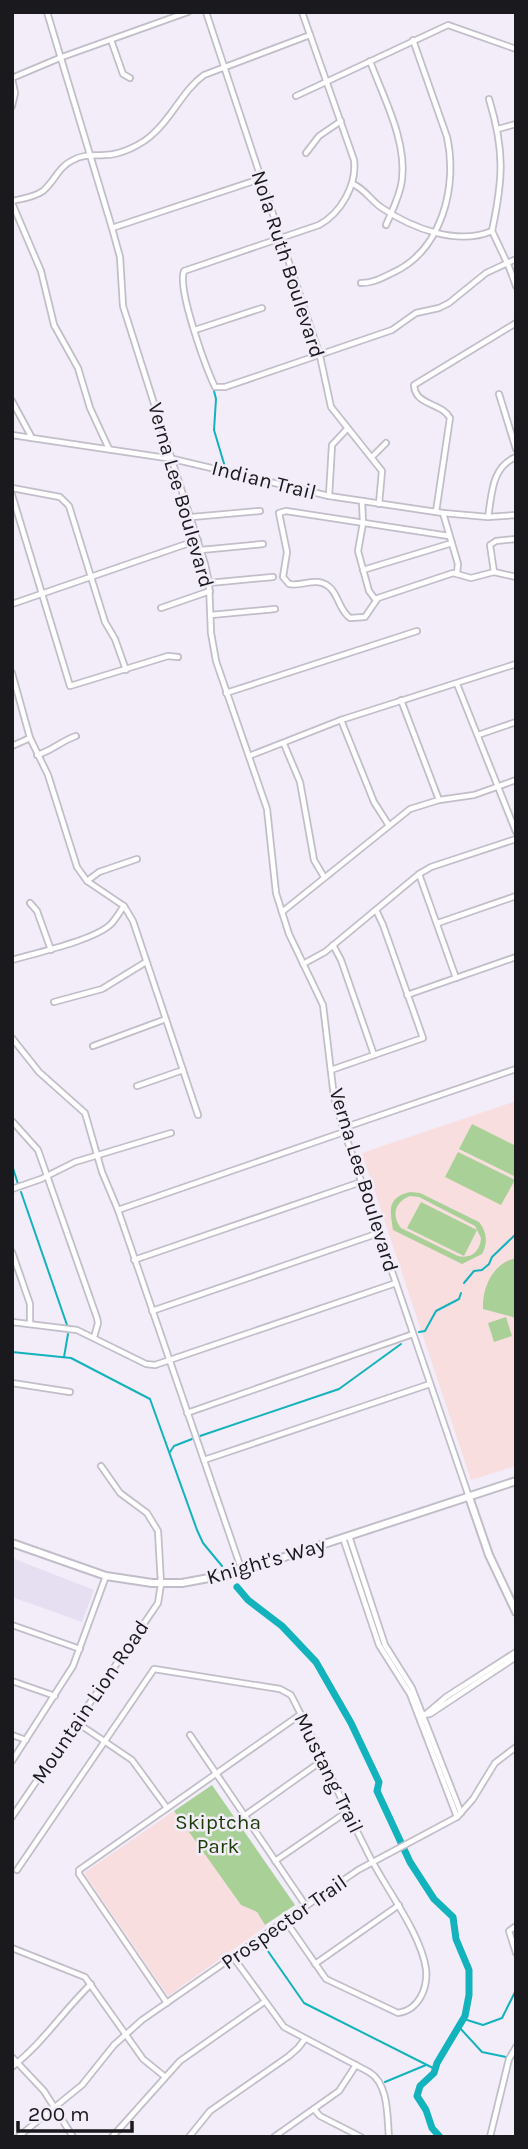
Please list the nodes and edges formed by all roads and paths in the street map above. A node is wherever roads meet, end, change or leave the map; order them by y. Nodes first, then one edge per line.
1 (47, 12) edge
2 (188, 12) edge
3 (206, 12) edge
4 (302, 12) edge
5 (310, 35) junction
6 (111, 40) junction
7 (413, 40) junction
8 (516, 50) edge
9 (62, 57) junction
10 (370, 61) junction
11 (224, 67) junction
12 (130, 78) dead end
13 (12, 79) edge
14 (327, 81) junction
15 (296, 96) dead end
16 (489, 99) dead end
17 (12, 106) edge
18 (341, 121) junction
19 (516, 124) edge
20 (498, 129) junction
21 (306, 153) dead end
22 (89, 154) junction
23 (260, 179) junction
24 (353, 184) junction
25 (12, 202) edge
26 (391, 212) junction
27 (386, 225) dead end
28 (112, 228) junction
29 (492, 231) junction
30 (435, 233) junction
31 (279, 238) junction
32 (516, 259) edge
33 (507, 262) junction
34 (361, 283) dead end
35 (516, 286) edge
36 (262, 308) dead end
37 (516, 323) edge
38 (195, 330) junction
39 (320, 356) junction
40 (499, 394) dead end
41 (12, 401) edge
42 (347, 429) junction
43 (12, 435) edge
44 (33, 438) junction
45 (386, 443) dead end
46 (109, 449) junction
47 (516, 449) edge
48 (372, 457) junction
49 (516, 457) edge
50 (173, 459) junction
51 (12, 488) edge
52 (12, 495) edge
53 (329, 496) junction
54 (362, 501) junction
55 (379, 504) junction
56 (260, 511) dead end
57 (436, 512) junction
58 (443, 513) junction
59 (516, 515) edge
60 (192, 517) junction
61 (488, 517) junction
62 (363, 523) junction
63 (449, 536) junction
64 (516, 539) edge
65 (198, 541) junction
66 (452, 543) junction
67 (262, 544) dead end
68 (201, 550) junction
69 (363, 570) junction
70 (494, 572) junction
71 (457, 573) junction
72 (273, 577) dead end
73 (516, 577) edge
74 (92, 578) junction
75 (209, 583) junction
76 (210, 591) junction
77 (41, 594) junction
78 (375, 599) junction
79 (12, 604) edge
80 (161, 608) dead end
81 (275, 609) dead end
82 (211, 615) junction
83 (417, 631) dead end
84 (177, 657) dead end
85 (516, 664) edge
86 (126, 670) junction
87 (12, 673) edge
88 (457, 684) junction
89 (15, 690) edge
90 (226, 693) junction
91 (401, 700) junction
92 (341, 720) junction
93 (516, 722) edge
94 (478, 735) junction
95 (76, 736) dead end
96 (30, 738) junction
97 (285, 744) junction
98 (12, 746) edge
99 (37, 755) junction
100 (249, 756) junction
101 (516, 780) edge
102 (498, 786) junction
103 (439, 800) junction
104 (388, 824) junction
105 (516, 832) edge
106 (516, 839) edge
107 (137, 859) dead end
108 (419, 874) junction
109 (324, 877) junction
110 (88, 881) junction
111 (516, 896) edge
112 (30, 903) dead end
113 (124, 906) junction
114 (376, 910) junction
115 (282, 912) junction
116 (438, 923) junction
117 (333, 945) junction
118 (51, 950) junction
119 (516, 957) edge
120 (12, 960) edge
121 (146, 962) junction
122 (303, 964) junction
123 (456, 978) junction
124 (407, 995) junction
125 (54, 1002) dead end
126 (166, 1019) junction
127 (12, 1038) edge
128 (93, 1046) dead end
129 (374, 1055) junction
130 (516, 1069) edge
131 (183, 1070) junction
132 (331, 1070) junction
133 (137, 1086) dead end
134 (198, 1115) dead end
135 (12, 1121) edge
136 (344, 1130) junction
137 (171, 1133) dead end
138 (98, 1155) junction
139 (48, 1176) junction
140 (361, 1182) junction
141 (12, 1189) edge
142 (118, 1210) junction
143 (379, 1233) junction
144 (12, 1252) edge
145 (134, 1260) junction
146 (396, 1283) junction
147 (152, 1311) junction
148 (12, 1322) edge
149 (30, 1324) junction
150 (413, 1334) junction
151 (94, 1337) junction
152 (170, 1361) junction
153 (12, 1383) edge
154 (430, 1384) junction
155 (70, 1392) dead end
156 (187, 1413) junction
157 (204, 1460) junction
158 (101, 1466) dead end
159 (516, 1481) edge
160 (469, 1497) junction
161 (346, 1537) junction
162 (12, 1544) edge
163 (242, 1571) junction
164 (106, 1576) junction
165 (161, 1584) junction
166 (516, 1612) edge
167 (12, 1625) edge
168 (80, 1649) junction
169 (516, 1652) edge
170 (516, 1657) edge
171 (12, 1681) edge
172 (55, 1696) junction
173 (301, 1714) junction
174 (422, 1715) junction
175 (75, 1721) junction
176 (12, 1735) edge
177 (190, 1735) dead end
178 (26, 1740) junction
179 (104, 1741) junction
180 (516, 1746) edge
181 (323, 1760) junction
182 (12, 1761) edge
183 (215, 1774) junction
184 (167, 1808) junction
185 (348, 1811) junction
186 (459, 1815) junction
187 (12, 1816) edge
188 (244, 1816) junction
189 (275, 1861) junction
190 (372, 1861) junction
191 (17, 1870) dead end
192 (399, 1905) junction
193 (306, 1906) junction
194 (285, 1920) junction
195 (516, 1926) edge
196 (12, 1948) edge
197 (516, 1953) edge
198 (233, 1957) junction
199 (315, 1964) junction
200 (91, 1984) junction
201 (264, 2002) junction
202 (167, 2003) junction
203 (125, 2034) junction
204 (304, 2039) junction
205 (516, 2047) edge
206 (12, 2057) edge
207 (18, 2063) junction
208 (356, 2065) junction
209 (12, 2067) edge
210 (164, 2076) junction
211 (55, 2107) junction
212 (314, 2109) junction
213 (18, 2137) edge
214 (73, 2137) edge
215 (112, 2137) edge
216 (189, 2137) edge
217 (274, 2137) edge
218 (361, 2137) edge
219 (389, 2137) edge
220 (490, 2137) edge

1 - 9 street, Verna Lee Boulevard
2 - 6 street
3 - 11 street, Nola Ruth Boulevard
4 - 5 street
5 - 11 street
5 - 14 street
6 - 9 street
6 - 12 street
7 - 8 street
7 - 10 street
7 - 30 street
9 - 13 street
9 - 22 street, Verna Lee Boulevard
10 - 14 street
10 - 26 street
11 - 22 street
11 - 23 street, Nola Ruth Boulevard
13 - 17 street
14 - 15 street
14 - 18 street
16 - 20 street
18 - 21 street
18 - 24 street
19 - 20 street
20 - 29 street
22 - 25 street
22 - 28 street, Verna Lee Boulevard
23 - 28 street
23 - 31 street, Nola Ruth Boulevard
24 - 26 street
24 - 31 street
25 - 46 street
26 - 27 street
26 - 30 street
28 - 50 street, Verna Lee Boulevard
29 - 30 street
29 - 33 street
30 - 34 street
31 - 38 street
31 - 39 street, Nola Ruth Boulevard
32 - 33 street
33 - 35 street
33 - 39 street
36 - 38 street
37 - 57 street
38 - 39 street
39 - 42 street, Nola Ruth Boulevard
40 - 47 street
41 - 44 street
42 - 48 street, Nola Ruth Boulevard
42 - 53 street
43 - 44 street, Indian Trail
44 - 46 street, Indian Trail
45 - 48 street
46 - 50 street, Indian Trail
48 - 55 street, Nola Ruth Boulevard
49 - 61 street
50 - 53 street, Indian Trail
50 - 60 street, Verna Lee Boulevard
51 - 74 street
52 - 77 street
53 - 54 street, Indian Trail
54 - 55 street, Indian Trail
54 - 62 street
55 - 57 street, Indian Trail
56 - 60 street
57 - 58 street, Indian Trail
58 - 61 street, Indian Trail
58 - 63 street
59 - 61 street, Indian Trail
60 - 65 street, Verna Lee Boulevard
62 - 63 street
62 - 69 street
62 - 78 street
63 - 66 street
64 - 70 street
65 - 68 street, Verna Lee Boulevard
65 - 74 street
66 - 69 street
66 - 71 street
67 - 68 street
68 - 75 street, Verna Lee Boulevard
69 - 78 street
70 - 71 street
70 - 73 street
71 - 78 street
72 - 75 street
74 - 77 street
74 - 86 street
75 - 76 street, Verna Lee Boulevard
76 - 80 street
76 - 82 street, Verna Lee Boulevard
77 - 79 street
77 - 86 street
81 - 82 street
82 - 90 street, Verna Lee Boulevard
83 - 90 street
84 - 86 street
85 - 88 street
87 - 89 street
88 - 91 street
88 - 94 street
89 - 96 street
90 - 100 street, Verna Lee Boulevard
91 - 92 street
91 - 103 street
92 - 97 street
92 - 104 street
93 - 94 street
94 - 102 street
95 - 99 street
96 - 98 street
96 - 99 street
97 - 100 street
97 - 109 street
99 - 110 street
100 - 115 street, Verna Lee Boulevard
101 - 102 street
102 - 103 street
102 - 105 street
103 - 104 street
104 - 109 street
106 - 108 street
107 - 110 street
108 - 114 street
108 - 116 street
109 - 115 street
110 - 113 street
111 - 116 street
112 - 118 street
113 - 118 street
113 - 121 street
114 - 117 street
114 - 124 street
115 - 122 street, Verna Lee Boulevard
116 - 123 street
117 - 122 street
117 - 129 street
118 - 120 street
119 - 123 street
121 - 125 street
121 - 126 street
122 - 132 street, Verna Lee Boulevard
123 - 124 street
124 - 129 street
126 - 128 street
126 - 131 street
127 - 138 street
129 - 132 street
130 - 136 street
131 - 133 street
131 - 134 street
132 - 136 street, Verna Lee Boulevard
135 - 139 street
136 - 140 street, Verna Lee Boulevard
136 - 142 street
137 - 138 street
138 - 139 street
138 - 142 street
139 - 141 street
139 - 151 street
140 - 143 street, Verna Lee Boulevard
140 - 145 street
142 - 145 street
143 - 146 street, Verna Lee Boulevard
143 - 147 street
144 - 149 street
145 - 147 street
146 - 150 street, Verna Lee Boulevard
146 - 152 street
147 - 152 street
148 - 149 street
149 - 151 street
150 - 154 street, Verna Lee Boulevard
150 - 156 street
151 - 152 street
152 - 156 street
153 - 155 street
154 - 157 street
154 - 160 street, Verna Lee Boulevard
156 - 157 street
157 - 163 street
158 - 165 street
159 - 160 main road, Knight's Way
160 - 161 main road, Knight's Way
160 - 166 main road
161 - 163 main road, Knight's Way
161 - 174 street
162 - 164 main road, Knight's Way
163 - 165 main road, Knight's Way
164 - 165 main road, Knight's Way
164 - 168 street
165 - 175 street, Mountain Lion Road
167 - 168 street
168 - 172 street
169 - 174 street
170 - 174 street
171 - 172 street
172 - 178 street
173 - 179 street, Mustang Trail
173 - 181 street, Mustang Trail
173 - 183 street
174 - 186 street
175 - 179 street
175 - 187 street, Mountain Lion Road
176 - 178 street
177 - 183 street
178 - 182 street
179 - 184 street
179 - 191 street, Mustang Trail
180 - 186 street, Prospector Trail
181 - 185 street, Mustang Trail
181 - 188 street
183 - 184 street
183 - 188 street
184 - 202 street
185 - 189 street
185 - 190 street, Mustang Trail
186 - 190 street, Prospector Trail
188 - 189 street
189 - 193 street
190 - 192 street, Mustang Trail
190 - 193 street, Prospector Trail
192 - 199 street
192 - 199 street, Mustang Trail
193 - 194 street, Prospector Trail
194 - 198 street, Prospector Trail
194 - 199 street, Mustang Trail
195 - 197 street
196 - 200 street
198 - 201 street
198 - 202 street, Prospector Trail
200 - 203 street
200 - 207 street
201 - 204 street
201 - 210 street
202 - 203 street, Prospector Trail
203 - 210 street
203 - 211 street, Prospector Trail
204 - 208 street
204 - 216 street
205 - 220 street
206 - 207 street
207 - 209 street
207 - 211 street
208 - 212 street
208 - 219 street
210 - 215 street
211 - 213 street, Prospector Trail
211 - 214 street
212 - 217 street
212 - 218 street

